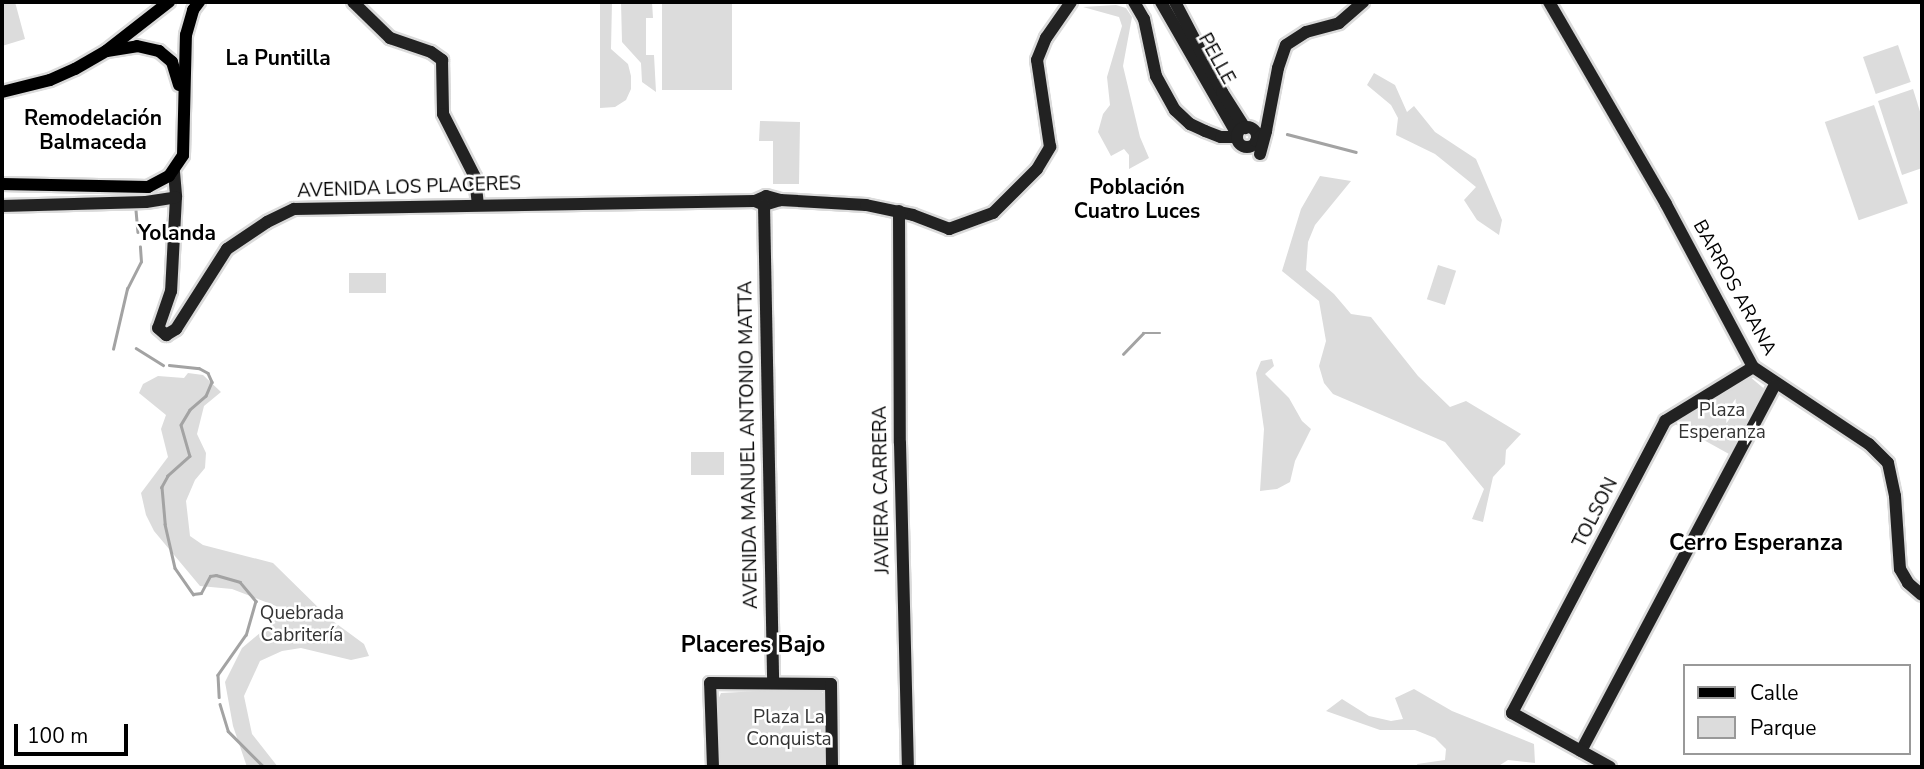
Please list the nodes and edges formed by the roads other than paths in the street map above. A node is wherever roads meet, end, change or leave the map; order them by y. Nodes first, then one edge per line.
1 (169, 2) edge
2 (199, 2) edge
3 (353, 2) edge
4 (1071, 2) edge
5 (1134, 2) edge
6 (1161, 2) edge
7 (1175, 2) edge
8 (1363, 2) edge
9 (1549, 2) edge
10 (106, 51) junction
11 (2, 92) edge
12 (183, 95) junction
13 (1269, 111) junction
14 (1223, 112) junction
15 (1205, 131) junction
16 (1266, 131) junction
17 (1242, 135) junction
18 (1260, 154) dead end
19 (174, 172) junction
20 (2, 184) edge
21 (176, 197) junction
22 (760, 203) junction
23 (478, 205) junction
24 (2, 206) edge
25 (899, 211) junction
26 (1753, 367) junction
27 (1775, 384) junction
28 (1920, 594) edge
29 (773, 683) junction
30 (1581, 751) junction
31 (713, 767) edge
32 (832, 767) edge
33 (908, 767) edge
34 (1610, 767) edge

1 - 10 main road
2 - 12 main road
3 - 23 main road
4 - 25 main road, AVENIDA LOS PLACERES
5 - 15 main road
6 - 14 main road, PELLE
7 - 17 main road, PELLE
8 - 13 main road
9 - 26 main road, BARROS ARANA
10 - 11 main road
10 - 12 main road
12 - 19 main road
13 - 16 main road
13 - 17 main road
14 - 15 main road
14 - 17 main road, PELLE
15 - 17 main road
16 - 17 main road
16 - 18 main road
19 - 20 main road
19 - 21 main road, AVENIDA LOS PLACERES
21 - 23 main road, AVENIDA LOS PLACERES
21 - 24 main road
22 - 23 main road, AVENIDA LOS PLACERES
22 - 25 main road, AVENIDA LOS PLACERES
22 - 29 main road, AVENIDA MANUEL ANTONIO MATTA
25 - 33 main road, JAVIERA CARRERA
26 - 27 main road, BARROS ARANA
26 - 30 main road, TOLSON
27 - 28 main road, BARROS ARANA
27 - 30 main road
29 - 31 main road
29 - 32 main road
30 - 34 main road

